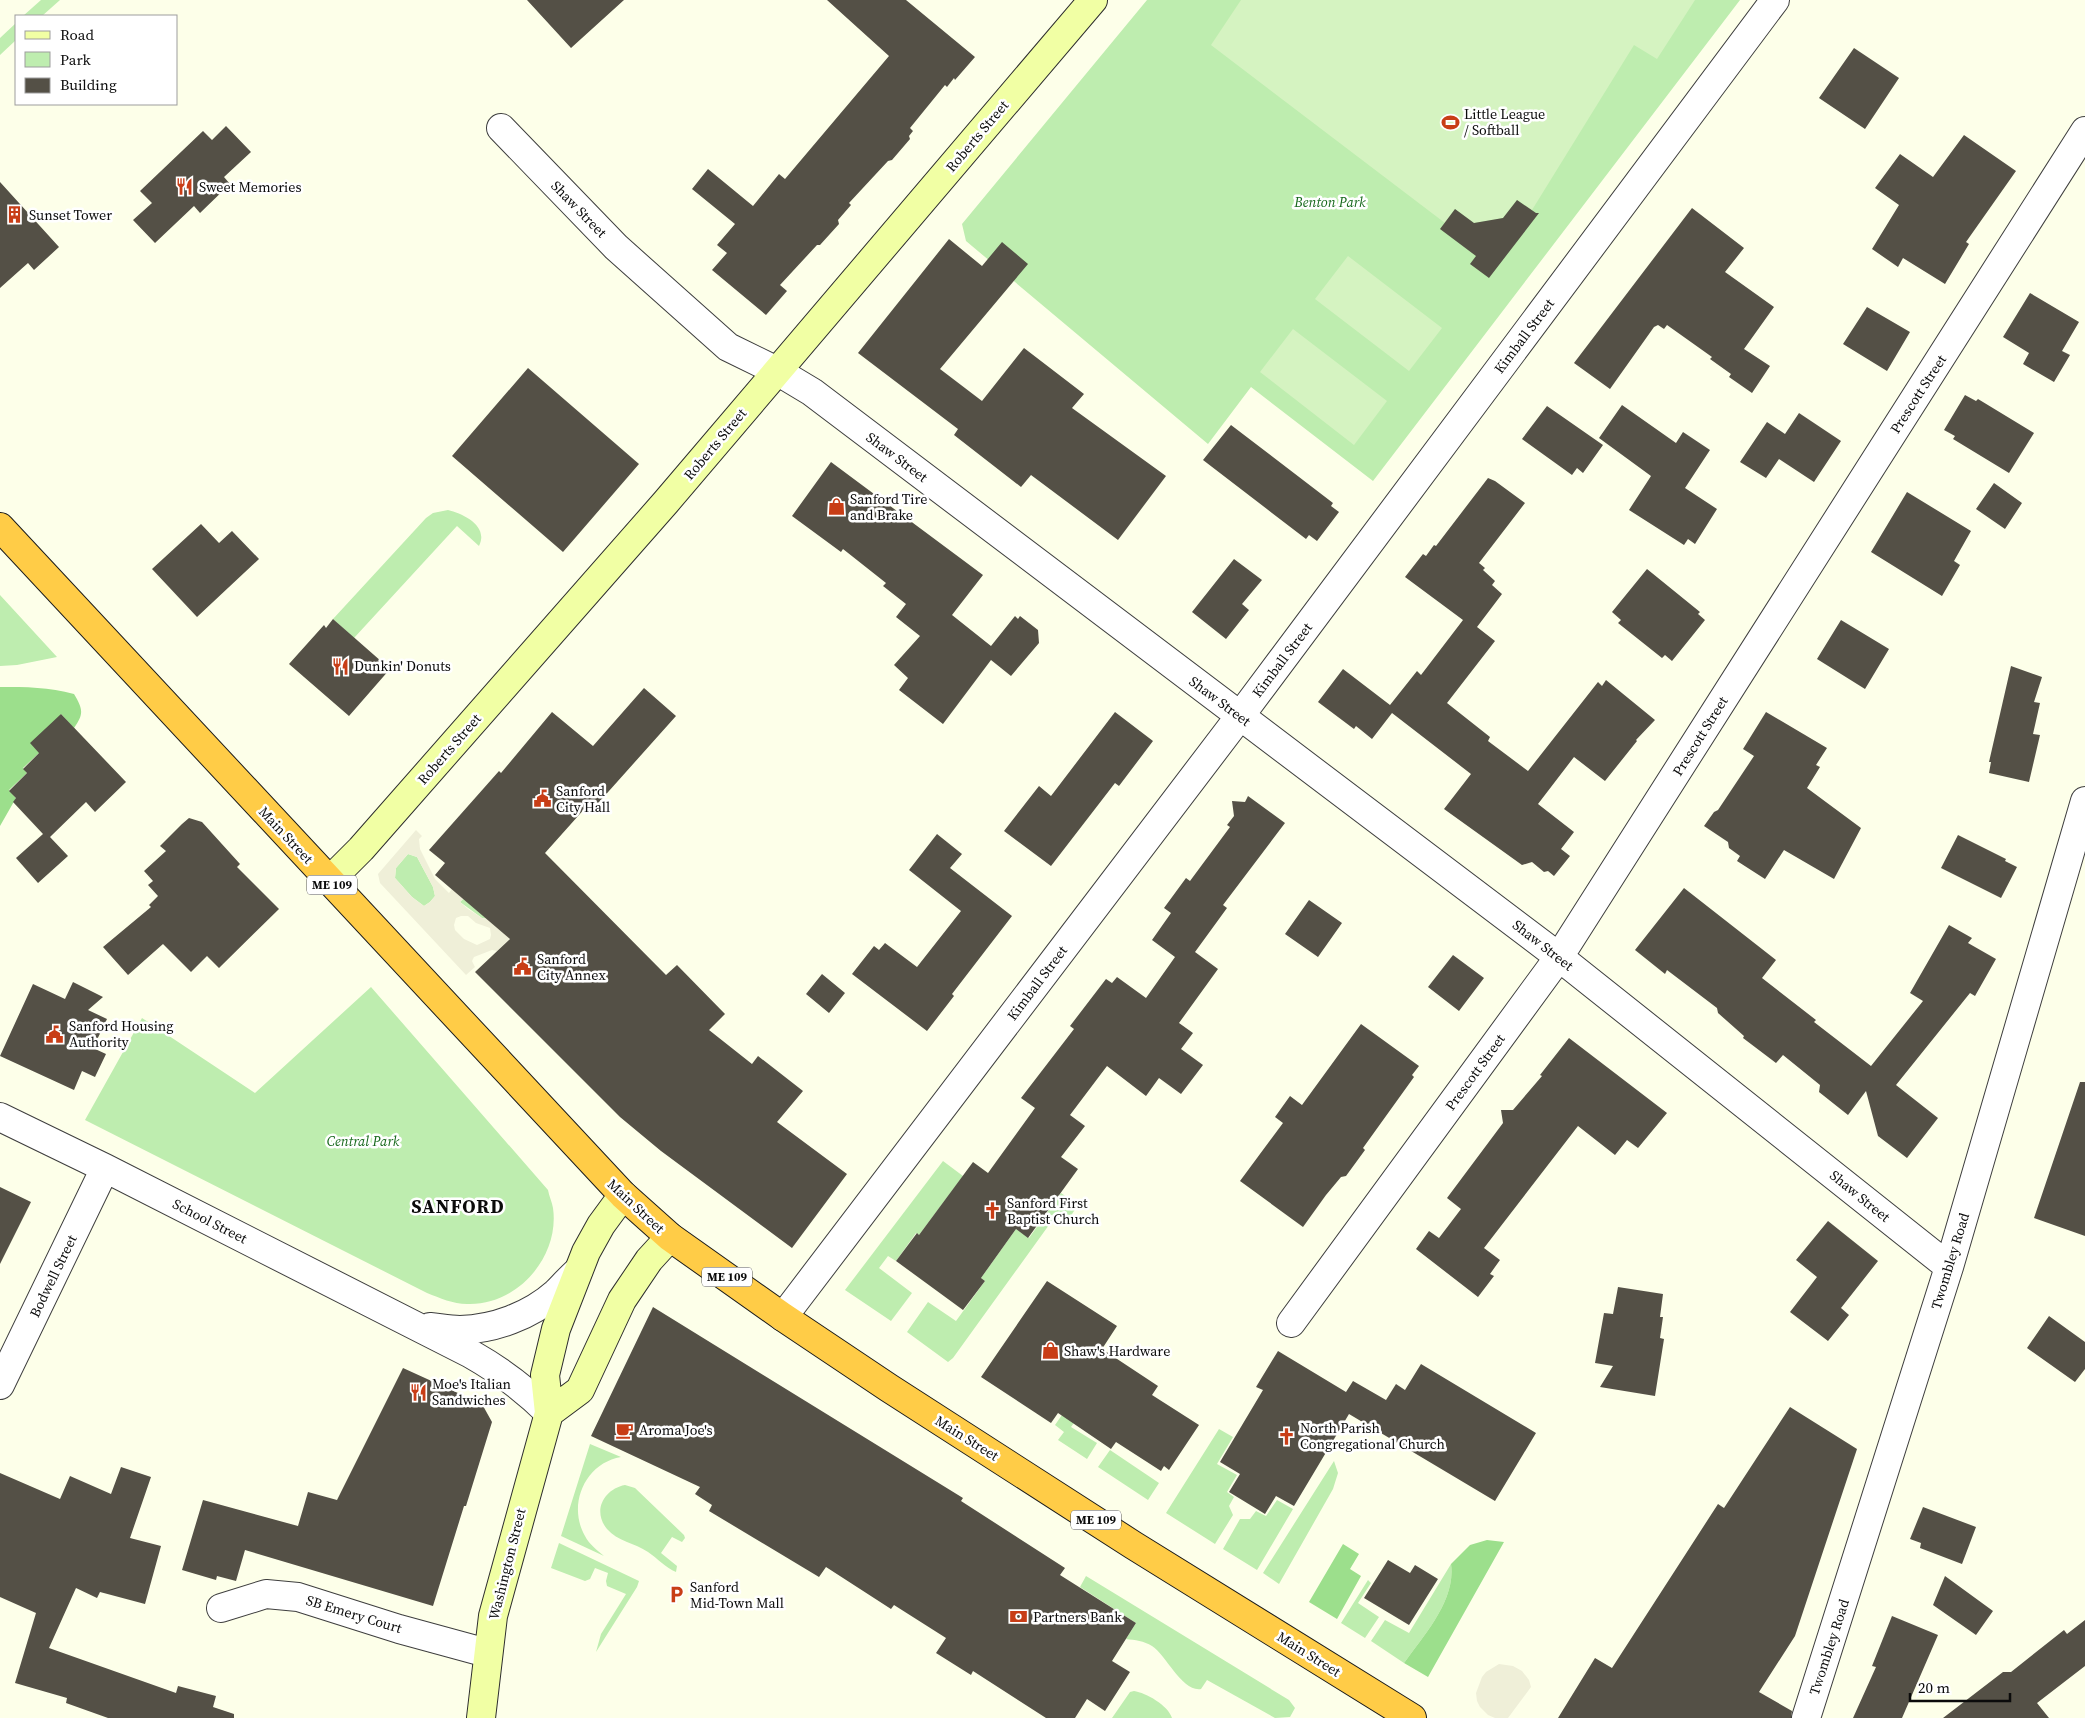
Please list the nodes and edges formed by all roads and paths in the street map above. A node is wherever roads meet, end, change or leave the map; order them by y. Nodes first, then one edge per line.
1 (1093, 0) edge
2 (1775, 0) edge
3 (501, 128) dead end
4 (2085, 131) edge
5 (777, 371) junction
6 (0, 526) edge
7 (1240, 716) junction
8 (2085, 801) edge
9 (329, 881) junction
10 (1559, 957) junction
11 (0, 1117) edge
12 (105, 1168) junction
13 (623, 1195) junction
14 (670, 1237) junction
15 (1949, 1267) junction
16 (578, 1271) junction
17 (783, 1317) junction
18 (1291, 1323) dead end
19 (419, 1326) junction
20 (0, 1385) edge
21 (548, 1414) junction
22 (221, 1608) dead end
23 (488, 1653) junction
24 (480, 1718) edge
25 (1412, 1718) edge
26 (1806, 1718) edge

1 - 5 street, Roberts Street
2 - 7 street, Kimball Street
3 - 5 street, Shaw Street
4 - 10 street, Prescott Street
5 - 7 street, Shaw Street
5 - 9 street, Roberts Street
6 - 9 highway, Main Street / ME 109
7 - 10 street, Shaw Street
7 - 17 street, Kimball Street
8 - 15 street, Twombley Road
9 - 13 highway, Main Street / ME 109
10 - 15 street, Shaw Street
10 - 18 street, Prescott Street
11 - 12 street, School Street
12 - 19 street, School Street
12 - 20 street, Bodwell Street
13 - 14 highway, Main Street / ME 109
13 - 16 street, Washington Street
14 - 17 highway, Main Street / ME 109
14 - 21 street
15 - 26 street, Twombley Road
16 - 19 street, School Street
16 - 21 street, Washington Street
17 - 25 highway, Main Street / ME 109
19 - 21 street, School Street
21 - 23 street, Washington Street
22 - 23 street, SB Emery Court
23 - 24 street, Washington Street

